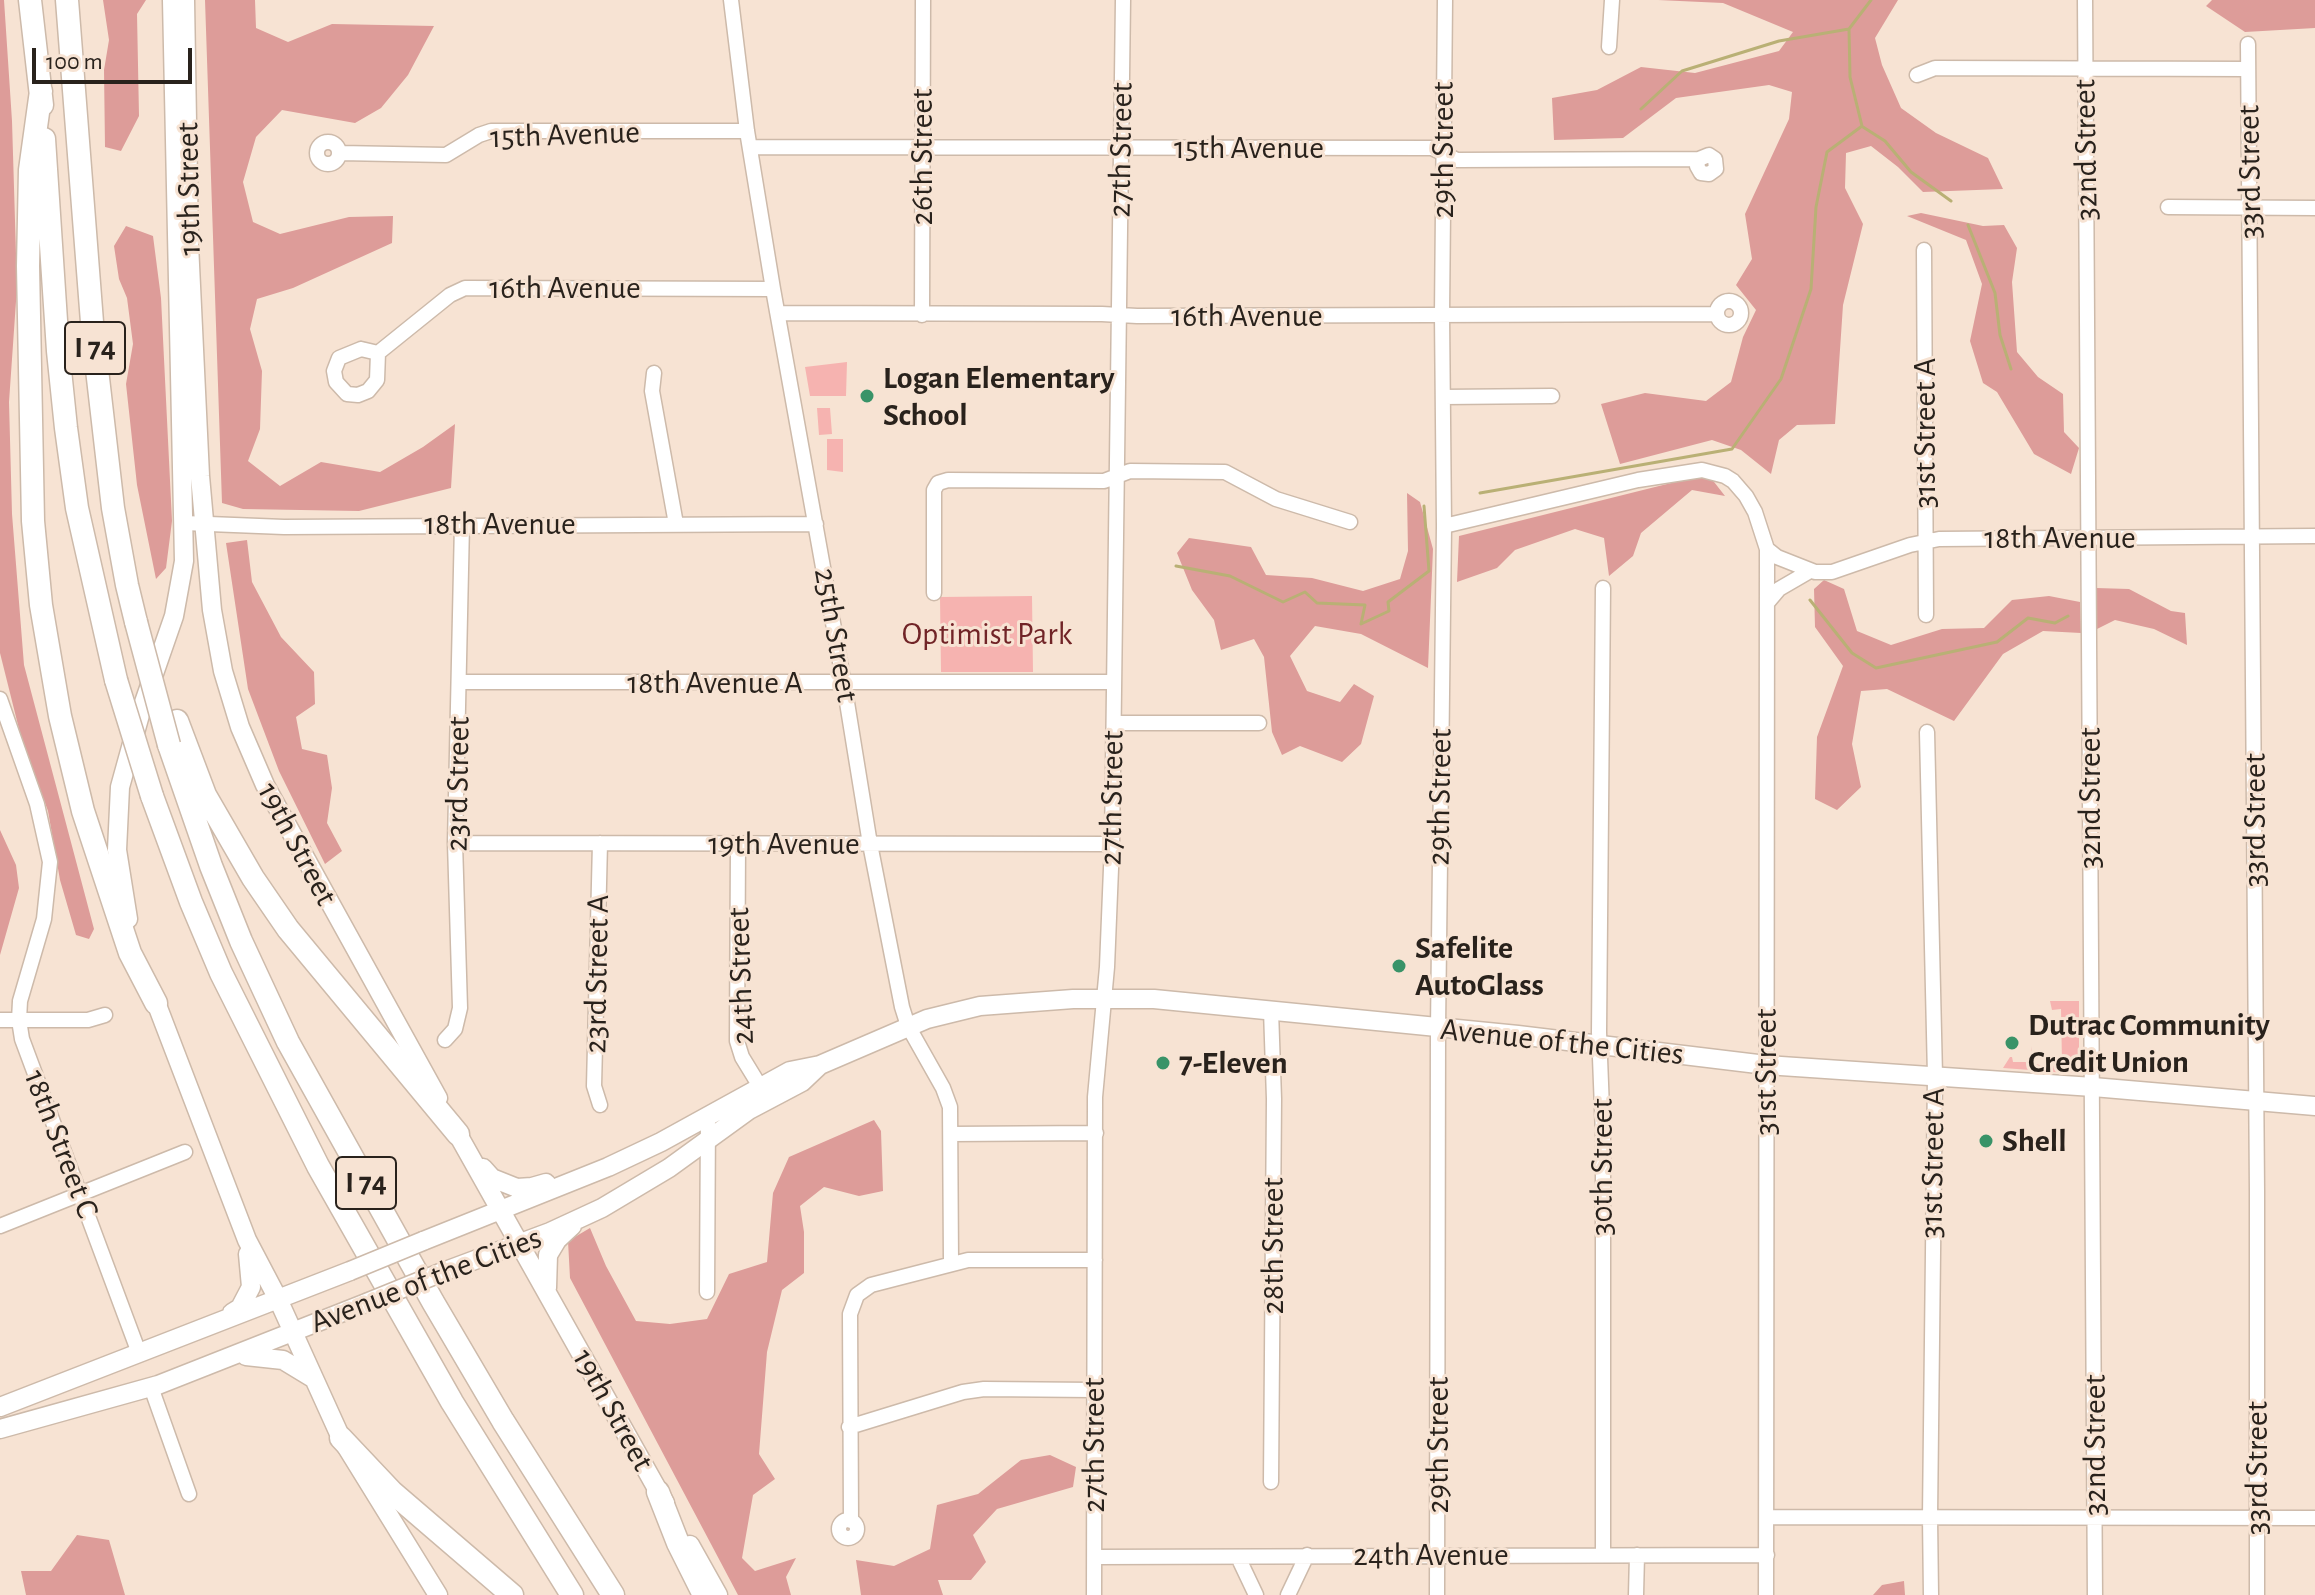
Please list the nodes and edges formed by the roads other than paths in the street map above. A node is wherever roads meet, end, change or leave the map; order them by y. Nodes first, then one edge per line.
1 (30, 0) edge
2 (67, 0) edge
3 (172, 0) edge
4 (185, 0) edge
5 (731, 0) edge
6 (923, 0) edge
7 (1123, 0) edge
8 (1445, 0) edge
9 (1612, 0) edge
10 (2085, 0) edge
11 (2248, 44) dead end
12 (1609, 47) dead end
13 (2085, 66) junction
14 (2248, 69) junction
15 (1917, 75) dead end
16 (41, 91) junction
17 (747, 131) junction
18 (750, 147) junction
19 (922, 147) junction
20 (1122, 149) junction
21 (340, 153) dead end
22 (1444, 153) junction
23 (1699, 159) dead end
24 (2168, 207) dead end
25 (2315, 208) edge
26 (2251, 209) junction
27 (1924, 250) dead end
28 (773, 289) junction
29 (778, 313) junction
30 (1717, 314) dead end
31 (922, 315) junction
32 (1119, 315) junction
33 (1442, 315) junction
34 (378, 353) dead end
35 (654, 373) dead end
36 (1552, 396) dead end
37 (1443, 397) junction
38 (1116, 476) junction
39 (1350, 522) dead end
40 (194, 523) junction
41 (462, 524) junction
42 (676, 524) junction
43 (816, 524) junction
44 (1444, 526) junction
45 (2315, 536) edge
46 (2090, 537) junction
47 (2253, 537) junction
48 (1926, 541) junction
49 (1767, 549) junction
50 (1810, 571) junction
51 (1603, 588) dead end
52 (934, 593) dead end
53 (1768, 602) junction
54 (1926, 615) dead end
55 (136, 622) junction
56 (460, 682) junction
57 (1113, 682) junction
58 (844, 684) junction
59 (0, 699) edge
60 (1114, 723) junction
61 (1259, 723) dead end
62 (1927, 732) dead end
63 (455, 843) junction
64 (600, 843) junction
65 (870, 844) junction
66 (1112, 844) junction
67 (738, 845) junction
68 (1104, 997) junction
69 (156, 1003) junction
70 (1271, 1010) junction
71 (105, 1015) dead end
72 (0, 1020) edge
73 (19, 1020) junction
74 (908, 1026) junction
75 (1438, 1028) junction
76 (445, 1040) dead end
77 (1599, 1045) junction
78 (1766, 1065) junction
79 (1935, 1076) junction
80 (2093, 1087) junction
81 (764, 1094) junction
82 (2257, 1100) junction
83 (600, 1105) dead end
84 (2315, 1106) edge
85 (708, 1116) junction
86 (1096, 1133) junction
87 (951, 1134) junction
88 (708, 1138) junction
89 (463, 1142) junction
90 (185, 1152) dead end
91 (80, 1195) junction
92 (501, 1210) junction
93 (587, 1215) junction
94 (0, 1226) edge
95 (247, 1240) junction
96 (519, 1243) junction
97 (1095, 1260) junction
98 (951, 1262) junction
99 (547, 1290) junction
100 (707, 1292) dead end
101 (278, 1299) junction
102 (218, 1323) junction
103 (293, 1333) junction
104 (139, 1353) junction
105 (236, 1356) junction
106 (314, 1379) junction
107 (151, 1387) junction
108 (1094, 1390) junction
109 (0, 1407) edge
110 (849, 1427) junction
111 (0, 1429) edge
112 (341, 1438) junction
113 (1271, 1482) dead end
114 (658, 1492) junction
115 (189, 1494) dead end
116 (2095, 1516) junction
117 (1767, 1517) junction
118 (1930, 1517) junction
119 (2257, 1517) junction
120 (2315, 1518) edge
121 (851, 1521) dead end
122 (1437, 1554) junction
123 (1603, 1554) junction
124 (1307, 1555) junction
125 (1637, 1555) junction
126 (1767, 1555) junction
127 (1095, 1557) junction
128 (1238, 1557) junction
129 (438, 1595) edge
130 (512, 1595) edge
131 (572, 1595) edge
132 (613, 1595) edge
133 (704, 1595) edge
134 (718, 1595) edge
135 (1094, 1595) edge
136 (1256, 1595) edge
137 (1288, 1595) edge
138 (1437, 1595) edge
139 (1636, 1595) edge
140 (1766, 1595) edge
141 (1931, 1595) edge
142 (2095, 1595) edge
143 (2257, 1595) edge

1 - 16 highway, I 74
2 - 55 highway, I 74
3 - 40 main road, 19th Street
4 - 40 main road, 19th Street
5 - 17 street, 25th Street
6 - 19 street, 26th Street
7 - 20 street, 27th Street
8 - 22 street, 29th Street
9 - 12 street
10 - 13 street, 32nd Street
11 - 14 street, 33rd Street
13 - 14 street
13 - 15 street
13 - 46 street, 32nd Street
14 - 26 street, 33rd Street
16 - 69 highway
16 - 131 highway, I 74, bridge
17 - 18 street, 25th Street
17 - 21 street, 15th Avenue
18 - 19 street, 15th Avenue
18 - 28 street, 25th Street
19 - 20 street, 15th Avenue
19 - 31 street, 26th Street
20 - 22 street, 15th Avenue
20 - 32 street, 27th Street
22 - 23 street, 15th Avenue
22 - 33 street, 29th Street
24 - 26 street
25 - 26 street
26 - 47 street, 33rd Street
27 - 48 street, 31st Street A
28 - 29 street, 25th Street
28 - 34 street, 16th Avenue
29 - 31 street, 16th Avenue
29 - 43 street, 25th Street
30 - 33 street, 16th Avenue
31 - 32 street, 16th Avenue
32 - 33 street, 16th Avenue
32 - 38 street, 27th Street
33 - 37 street, 29th Street
35 - 42 street
36 - 37 street
37 - 44 street, 29th Street
38 - 39 street
38 - 52 street
38 - 57 street, 27th Street
40 - 41 street, 18th Avenue
40 - 69 main road, 19th Street
40 - 89 main road, 19th Street
41 - 42 street, 18th Avenue
41 - 56 street, 23rd Street
42 - 43 street, 18th Avenue
43 - 58 street, 25th Street
44 - 49 street
44 - 75 street, 29th Street
45 - 47 street, 18th Avenue
46 - 47 street, 18th Avenue
46 - 48 street, 18th Avenue
46 - 80 street, 32nd Street
47 - 82 street, 33rd Street
48 - 50 street, 18th Avenue
48 - 54 street, 31st Street A
49 - 50 street
49 - 53 street, 31st Street
50 - 53 street, 18th Avenue
51 - 77 street, 30th Street
53 - 78 street, 31st Street
55 - 89 highway, bridge
55 - 132 highway, I 74, bridge
56 - 58 street, 18th Avenue A
56 - 63 street, 23rd Street
57 - 58 street, 18th Avenue A
57 - 60 street, 27th Street
58 - 65 street, 25th Street
59 - 73 street, 18th Street C
60 - 61 street
60 - 66 street, 27th Street
62 - 79 street, 31st Street A
63 - 64 street, 19th Avenue
63 - 76 street, 23rd Street
64 - 67 street, 19th Avenue
64 - 83 street, 23rd Street A
65 - 66 street, 19th Avenue
65 - 67 street, 19th Avenue
65 - 74 street, 25th Street
66 - 68 street, 27th Street
67 - 81 street, 24th Street
68 - 70 main road, Avenue of the Cities
68 - 74 main road, Avenue of the Cities
68 - 86 street, 27th Street
69 - 95 main road, 19th Street
70 - 75 main road, Avenue of the Cities
70 - 113 street, 28th Street
71 - 73 street
72 - 73 street
73 - 91 street, 18th Street C
74 - 81 main road, Avenue of the Cities
74 - 87 street, 25th Street
75 - 77 main road, Avenue of the Cities
75 - 122 street, 29th Street
77 - 78 main road, Avenue of the Cities
77 - 123 street, 30th Street
78 - 79 main road, Avenue of the Cities
78 - 117 street, 31st Street
79 - 80 main road, Avenue of the Cities
79 - 118 street, 31st Street A
80 - 82 main road, Avenue of the Cities
80 - 116 street, 32nd Street
81 - 85 main road, Avenue of the Cities
81 - 88 main road, Avenue of the Cities
82 - 84 main road, Avenue of the Cities
82 - 119 street, 33rd Street
85 - 88 street
85 - 89 main road
85 - 92 main road, Avenue of the Cities
86 - 87 street
86 - 97 street, 27th Street
87 - 98 street, 25th Street
88 - 93 main road, Avenue of the Cities
88 - 100 street
89 - 92 main road, 19th Street
90 - 91 street
91 - 94 street
91 - 104 street, 18th Street C
92 - 96 main road, 19th Street
92 - 101 main road, Avenue of the Cities, bridge
93 - 96 main road, Avenue of the Cities
93 - 99 main road
95 - 101 main road, 19th Street
95 - 102 main road
96 - 99 main road, 19th Street
96 - 103 main road, Avenue of the Cities, bridge
97 - 98 street
97 - 108 street, 27th Street
98 - 110 street
99 - 114 main road, 19th Street
101 - 102 main road, Avenue of the Cities
101 - 103 main road, 19th Street
102 - 104 main road, Avenue of the Cities
103 - 105 main road, Avenue of the Cities
103 - 106 main road, 19th Street
104 - 109 main road, Avenue of the Cities
105 - 106 main road
105 - 107 main road, Avenue of the Cities
106 - 112 main road, 19th Street
107 - 111 main road, Avenue of the Cities
107 - 115 street
108 - 110 street
108 - 127 street, 27th Street
110 - 121 street
112 - 129 main road, 19th Street
112 - 130 highway
114 - 133 highway
114 - 134 main road, 19th Street
116 - 118 street
116 - 119 street
116 - 142 street, 32nd Street
117 - 118 street
117 - 126 street, 31st Street
118 - 141 street, 31st Street A
119 - 120 street
119 - 143 street, 33rd Street
122 - 123 street, 24th Avenue
122 - 124 street, 24th Avenue
122 - 138 street, 29th Street
123 - 125 street, 24th Avenue
124 - 128 street, 24th Avenue
124 - 137 street
125 - 126 street, 24th Avenue
125 - 139 street
126 - 140 street, 31st Street
127 - 128 street, 24th Avenue
127 - 135 street, 27th Street
128 - 136 street

